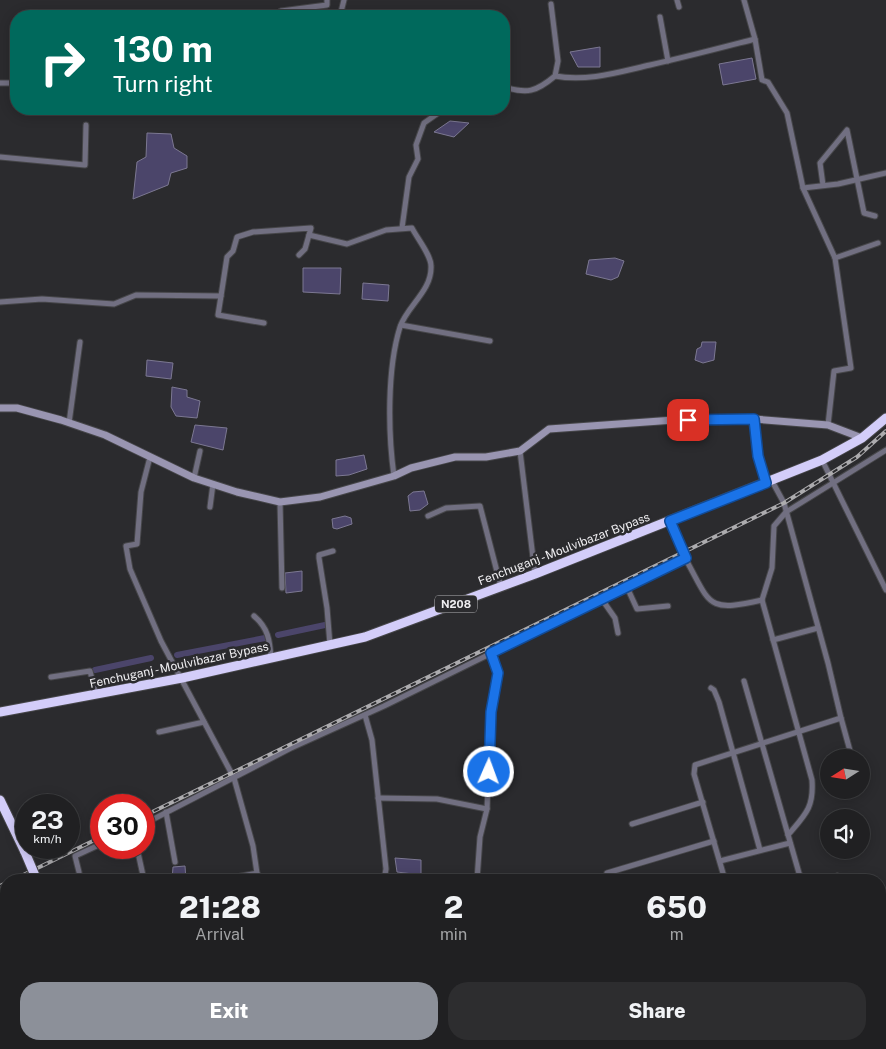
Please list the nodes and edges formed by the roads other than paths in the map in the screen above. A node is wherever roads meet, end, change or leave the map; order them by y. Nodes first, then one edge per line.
1 (327, 0) edge
2 (677, 0) edge
3 (744, 0) edge
4 (551, 4) dead end
5 (679, 7) dead end
6 (289, 10) edge
7 (660, 17) dead end
8 (755, 39) junction
9 (668, 61) junction
10 (555, 76) junction
11 (510, 89) edge
12 (435, 115) edge
13 (86, 125) dead end
14 (0, 157) edge
15 (886, 173) edge
16 (856, 180) junction
17 (823, 186) junction
18 (802, 188) junction
19 (875, 216) dead end
20 (402, 228) junction
21 (309, 235) junction
22 (878, 243) dead end
23 (299, 255) dead end
24 (836, 258) junction
25 (221, 296) junction
26 (0, 302) edge
27 (264, 323) dead end
28 (401, 325) junction
29 (490, 341) dead end
30 (80, 342) dead end
31 (0, 408) edge
32 (886, 418) edge
33 (754, 419) junction
34 (70, 423) junction
35 (828, 425) junction
36 (862, 438) junction
37 (886, 450) edge
38 (200, 451) dead end
39 (520, 451) junction
40 (150, 457) junction
41 (822, 460) junction
42 (394, 476) junction
43 (194, 478) junction
44 (769, 482) junction
45 (833, 483) junction
46 (213, 484) junction
47 (280, 502) junction
48 (210, 507) dead end
49 (786, 512) junction
50 (428, 516) dead end
51 (670, 521) junction
52 (333, 551) dead end
53 (686, 558) junction
54 (535, 574) junction
55 (626, 585) junction
56 (501, 587) junction
57 (282, 588) dead end
58 (886, 590) edge
59 (601, 598) junction
60 (762, 600) junction
61 (668, 606) dead end
62 (254, 616) dead end
63 (818, 628) junction
64 (618, 633) dead end
65 (773, 640) junction
66 (330, 645) junction
67 (491, 653) junction
68 (271, 658) junction
69 (51, 677) dead end
70 (182, 678) junction
71 (744, 681) dead end
72 (711, 688) dead end
73 (96, 696) junction
74 (0, 712) edge
75 (365, 715) junction
76 (841, 718) junction
77 (204, 722) junction
78 (159, 732) dead end
79 (797, 733) junction
80 (763, 744) junction
81 (850, 749) edge
82 (732, 752) junction
83 (234, 778) junction
84 (378, 798) junction
85 (0, 800) edge
86 (703, 802) junction
87 (487, 809) junction
88 (166, 812) junction
89 (155, 818) edge
90 (632, 824) dead end
91 (788, 835) junction
92 (714, 841) junction
93 (790, 843) junction
94 (90, 849) edge
95 (760, 850) junction
96 (139, 859) edge
97 (720, 861) junction
98 (174, 862) dead end
99 (79, 872) dead end
100 (257, 873) joint
101 (607, 873) dead end
102 (35, 874) edge
103 (143, 874) edge
104 (252, 874) edge
105 (385, 874) edge
106 (477, 874) edge
107 (723, 874) edge
108 (799, 874) edge

1 - 6 street
2 - 5 street
3 - 8 street
4 - 10 street
7 - 9 street
8 - 9 street
8 - 18 street
9 - 10 street
10 - 11 street
12 - 20 street
13 - 14 street
15 - 16 street
16 - 17 street
16 - 17 street
16 - 19 street
17 - 18 street
18 - 24 street
20 - 21 street
20 - 28 street
21 - 23 street
21 - 25 street
22 - 24 street
24 - 35 street
25 - 26 street
25 - 27 street
28 - 29 street
28 - 42 street
30 - 34 street
31 - 34 street
32 - 36 highway, Fenchuganj - Moulvibazar Bypass / N208
33 - 35 street
33 - 39 street
33 - 44 street
34 - 40 street
35 - 36 street
36 - 41 highway, Fenchuganj - Moulvibazar Bypass / N208
37 - 45 street
38 - 43 street
39 - 42 street
39 - 54 street
40 - 43 street
40 - 70 street
41 - 44 highway, Fenchuganj - Moulvibazar Bypass / N208
41 - 45 street
42 - 47 street
43 - 46 street
44 - 49 street
44 - 51 highway, Fenchuganj - Moulvibazar Bypass / N208
45 - 49 street
45 - 58 street
46 - 47 street
46 - 48 street
47 - 57 street
49 - 60 street
49 - 63 street
50 - 56 street
51 - 53 street
51 - 54 highway, Fenchuganj - Moulvibazar Bypass / N208
52 - 66 street
53 - 55 street
53 - 60 street
54 - 56 highway, Fenchuganj - Moulvibazar Bypass / N208
55 - 59 street
55 - 61 street
56 - 66 highway, Fenchuganj - Moulvibazar Bypass / N208
59 - 64 street
59 - 67 street
60 - 65 street
62 - 68 street
63 - 65 street
63 - 76 street
65 - 79 street
66 - 68 highway, Fenchuganj - Moulvibazar Bypass / N208
67 - 75 street
67 - 87 street
68 - 70 highway, Fenchuganj - Moulvibazar Bypass / N208
69 - 73 street
70 - 73 highway, Fenchuganj - Moulvibazar Bypass / N208
70 - 77 street
71 - 80 street
72 - 82 street
73 - 74 highway, Fenchuganj - Moulvibazar Bypass / N208
75 - 83 street
75 - 84 street
76 - 79 street
76 - 81 street
77 - 78 street
77 - 83 street
79 - 80 street
79 - 91 street
80 - 82 street
80 - 91 street
82 - 86 street
82 - 95 street
83 - 88 street
83 - 100 street
84 - 87 street
84 - 105 street
85 - 102 highway, bridge
86 - 90 street
86 - 92 street
87 - 106 street
88 - 89 street
88 - 98 street
91 - 93 street
92 - 97 street
92 - 101 street
93 - 95 street
93 - 108 street
94 - 99 street
95 - 97 street
96 - 103 street
97 - 107 street
100 - 104 street

